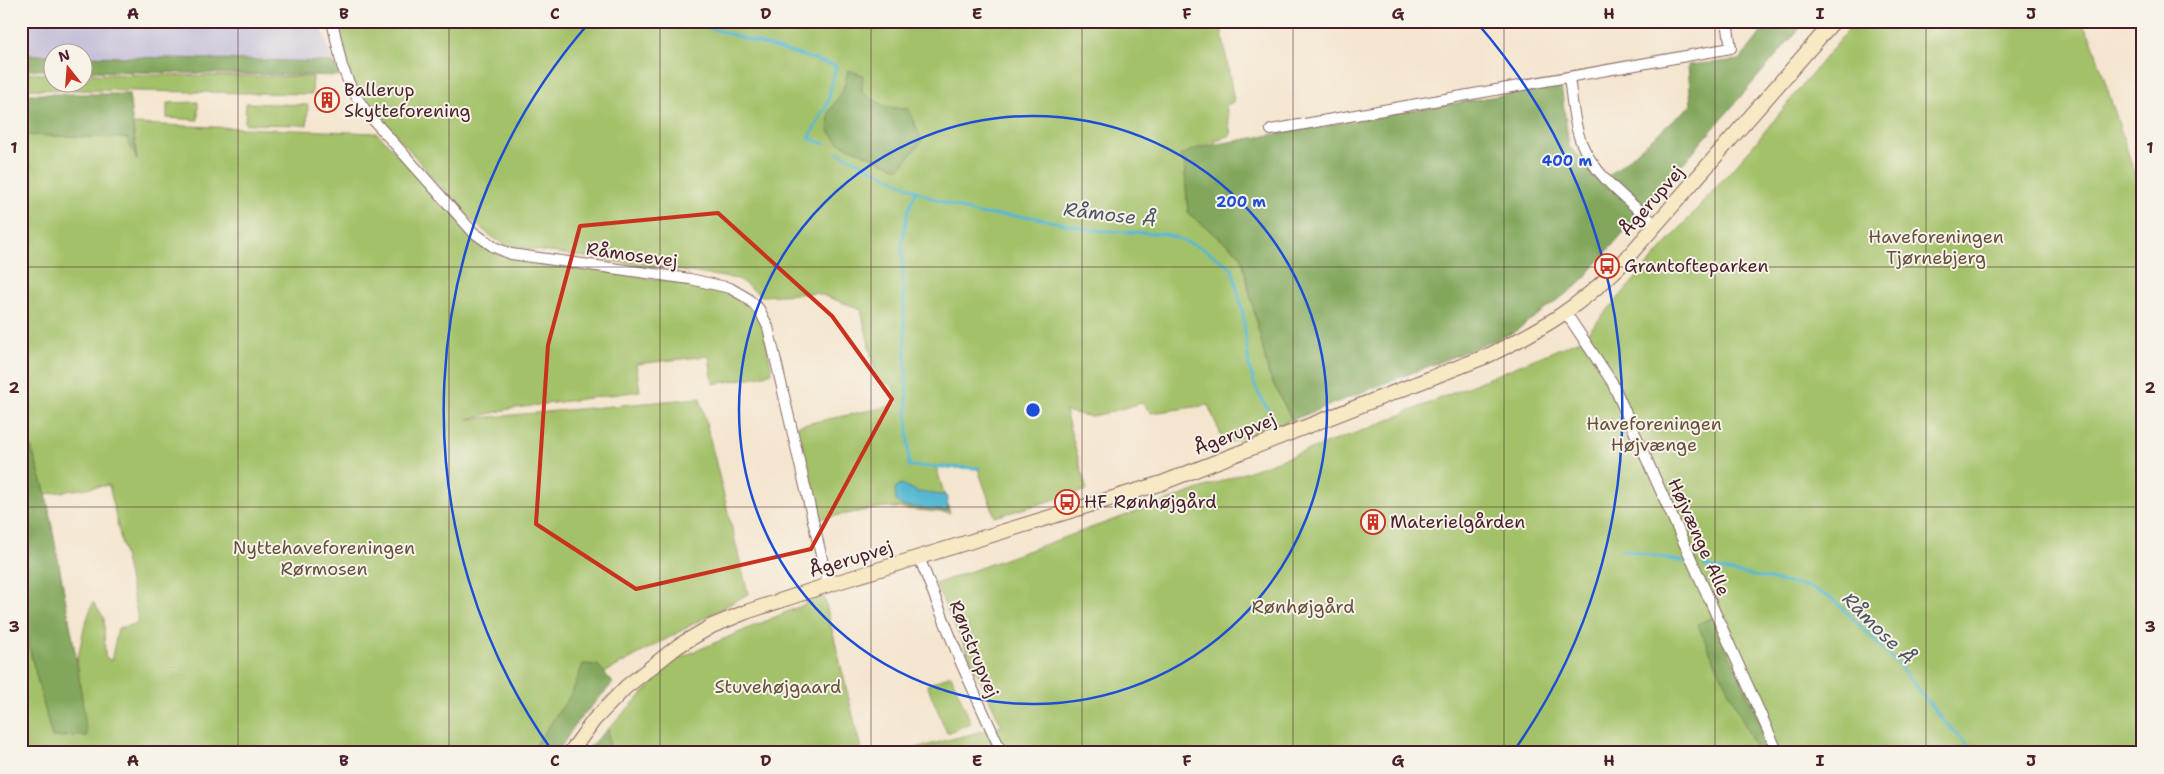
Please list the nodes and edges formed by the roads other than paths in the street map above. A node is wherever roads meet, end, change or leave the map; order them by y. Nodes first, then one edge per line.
1 (332, 21) edge
2 (1727, 21) edge
3 (1834, 21) edge
4 (1569, 77) junction
5 (1271, 130) dead end
6 (1656, 225) junction
7 (1566, 314) junction
8 (920, 557) junction
9 (828, 585) junction
10 (570, 753) edge
11 (1002, 753) edge
12 (1778, 753) edge

1 - 9 street, Råmosevej
2 - 4 street
3 - 6 street, Ågerupvej
4 - 5 street
4 - 6 street
6 - 7 street, Ågerupvej
7 - 8 street, Ågerupvej
7 - 12 street, Højvænge Alle
8 - 9 street, Ågerupvej
8 - 11 street, Rønstrupvej
9 - 10 street, Ågerupvej

